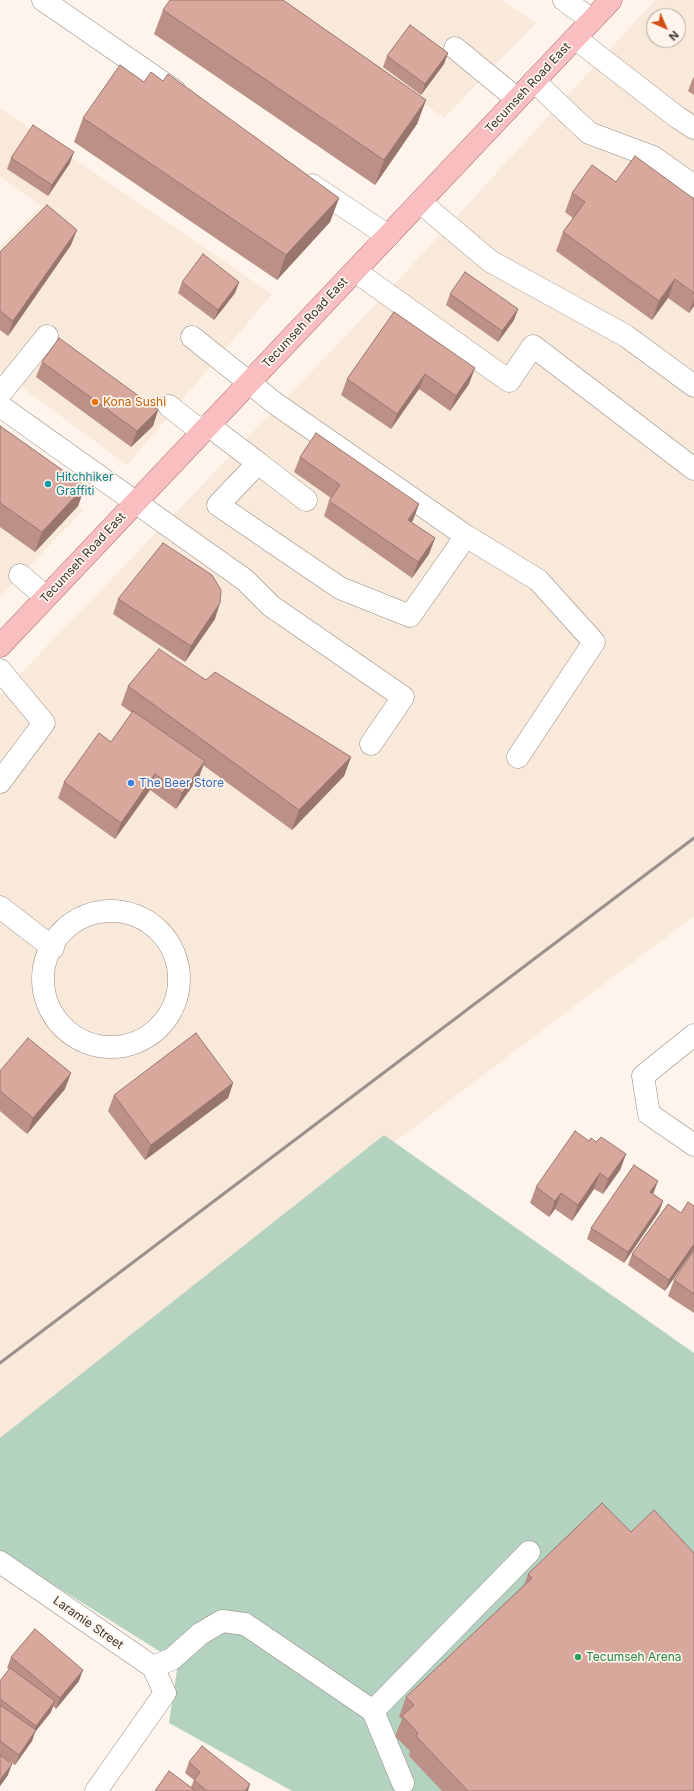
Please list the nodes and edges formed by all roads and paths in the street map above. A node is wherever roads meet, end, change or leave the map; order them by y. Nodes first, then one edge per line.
1 (43, 0) edge
2 (564, 0) edge
3 (611, 0) edge
4 (592, 20) junction
5 (575, 38) junction
6 (455, 48) dead end
7 (534, 81) junction
8 (518, 99) junction
9 (190, 101) edge
10 (694, 128) edge
11 (295, 173) edge
12 (694, 186) edge
13 (420, 202) junction
14 (388, 236) junction
15 (355, 271) junction
16 (47, 336) dead end
17 (192, 337) dead end
18 (250, 382) junction
19 (694, 386) edge
20 (0, 394) edge
21 (0, 406) edge
22 (169, 406) dead end
23 (205, 429) junction
24 (258, 463) junction
25 (694, 469) edge
26 (306, 500) dead end
27 (136, 501) junction
28 (466, 536) junction
29 (20, 575) dead end
30 (46, 597) junction
31 (0, 646) edge
32 (0, 670) edge
33 (371, 744) dead end
34 (518, 757) dead end
35 (0, 782) edge
36 (0, 907) edge
37 (53, 948) junction
38 (694, 1035) edge
39 (694, 1145) edge
40 (529, 1552) dead end
41 (0, 1562) edge
42 (153, 1667) junction
43 (373, 1711) junction
44 (403, 1783) dead end
45 (96, 1791) edge

1 - 9 street
2 - 4 street
3 - 4 main road, Tecumseh Road East
4 - 5 main road, Tecumseh Road East
5 - 7 main road, Tecumseh Road East
5 - 10 street
6 - 8 street
7 - 8 main road, Tecumseh Road East
7 - 12 street
8 - 13 main road, Tecumseh Road East
11 - 14 street
13 - 14 main road, Tecumseh Road East
13 - 19 street
14 - 15 main road, Tecumseh Road East
15 - 18 main road, Tecumseh Road East
15 - 25 street
16 - 20 street
17 - 18 street
18 - 23 main road, Tecumseh Road East
18 - 28 street
21 - 27 street
22 - 23 street
23 - 24 street
23 - 27 main road, Tecumseh Road East
24 - 26 street
24 - 28 street
27 - 30 main road, Tecumseh Road East
27 - 33 street
28 - 34 street
29 - 30 street
30 - 31 main road, Tecumseh Road East
32 - 35 street
36 - 37 street
37 - 37 street
38 - 39 street
40 - 43 street
41 - 42 street, Laramie Street
42 - 43 street
42 - 45 street
43 - 44 street

